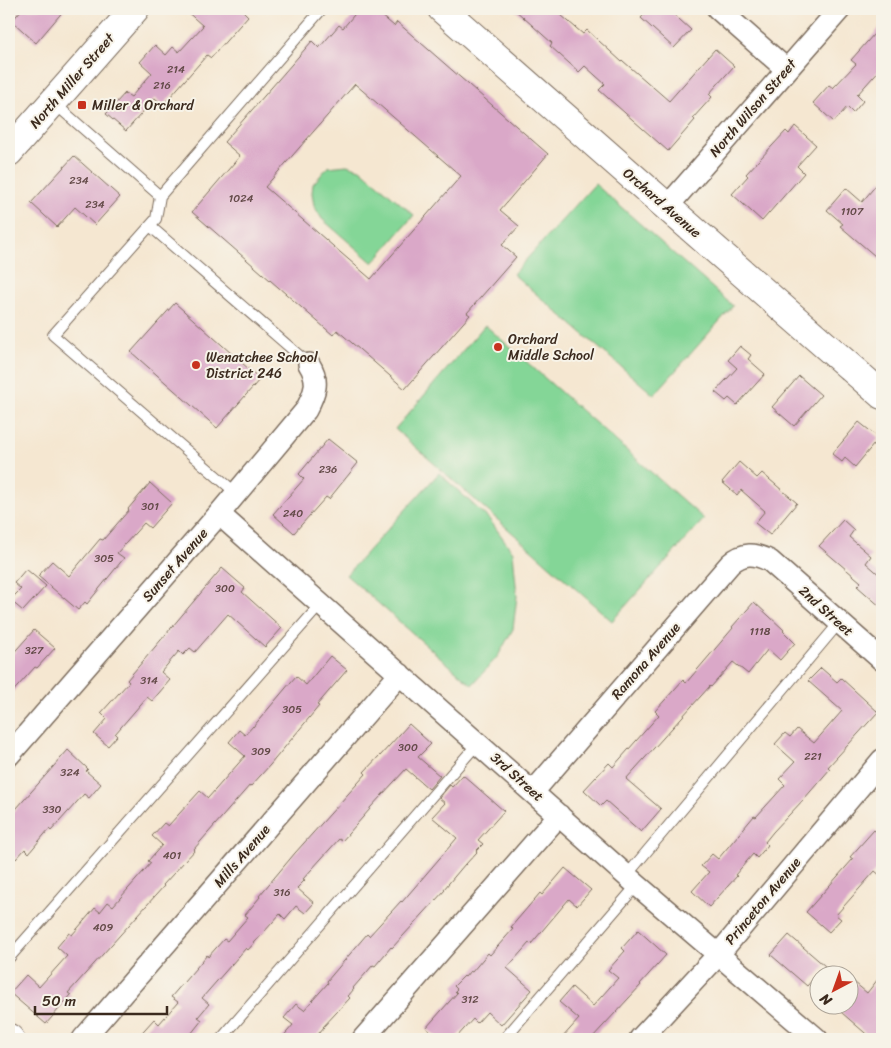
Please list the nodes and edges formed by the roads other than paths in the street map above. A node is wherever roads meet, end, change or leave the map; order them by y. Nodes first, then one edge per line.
1 (135, 9) edge
2 (322, 9) edge
3 (442, 9) edge
4 (718, 9) edge
5 (840, 9) edge
6 (786, 69) junction
7 (53, 103) junction
8 (9, 152) edge
9 (160, 196) junction
10 (667, 207) junction
11 (150, 226) junction
12 (309, 364) joint
13 (882, 395) edge
14 (236, 494) junction
15 (219, 514) junction
16 (770, 561) joint
17 (321, 604) junction
18 (839, 623) junction
19 (882, 660) edge
20 (400, 674) junction
21 (478, 743) junction
22 (9, 755) edge
23 (882, 760) edge
24 (534, 792) junction
25 (560, 815) junction
26 (632, 880) junction
27 (718, 955) junction
28 (9, 958) edge
29 (83, 1039) edge
30 (221, 1039) edge
31 (363, 1039) edge
32 (504, 1039) edge
33 (640, 1039) edge
34 (817, 1039) edge

1 - 7 street, North Miller Street
2 - 9 lane
3 - 10 street, Orchard Avenue
4 - 6 street
5 - 6 street, North Wilson Street
6 - 10 street, North Wilson Street
7 - 8 street, North Miller Street
7 - 9 lane
9 - 11 lane
10 - 13 street, Orchard Avenue
11 - 12 lane
11 - 14 lane
12 - 14 street, Sunset Avenue
14 - 15 street, Sunset Avenue
15 - 17 street, 3rd Street
15 - 22 street, Sunset Avenue
16 - 18 street, 2nd Street
16 - 24 street, Ramona Avenue
17 - 20 street, 3rd Street
17 - 28 lane
18 - 19 street, 2nd Street
18 - 26 lane
20 - 21 street, 3rd Street
20 - 29 street, Mills Avenue
21 - 24 street, 3rd Street
21 - 30 lane
23 - 27 street, Princeton Avenue
24 - 25 street, 3rd Street
25 - 26 street, 3rd Street
25 - 31 street
26 - 27 street, 3rd Street
26 - 32 lane
27 - 33 street, Princeton Avenue
27 - 34 street, 3rd Street

